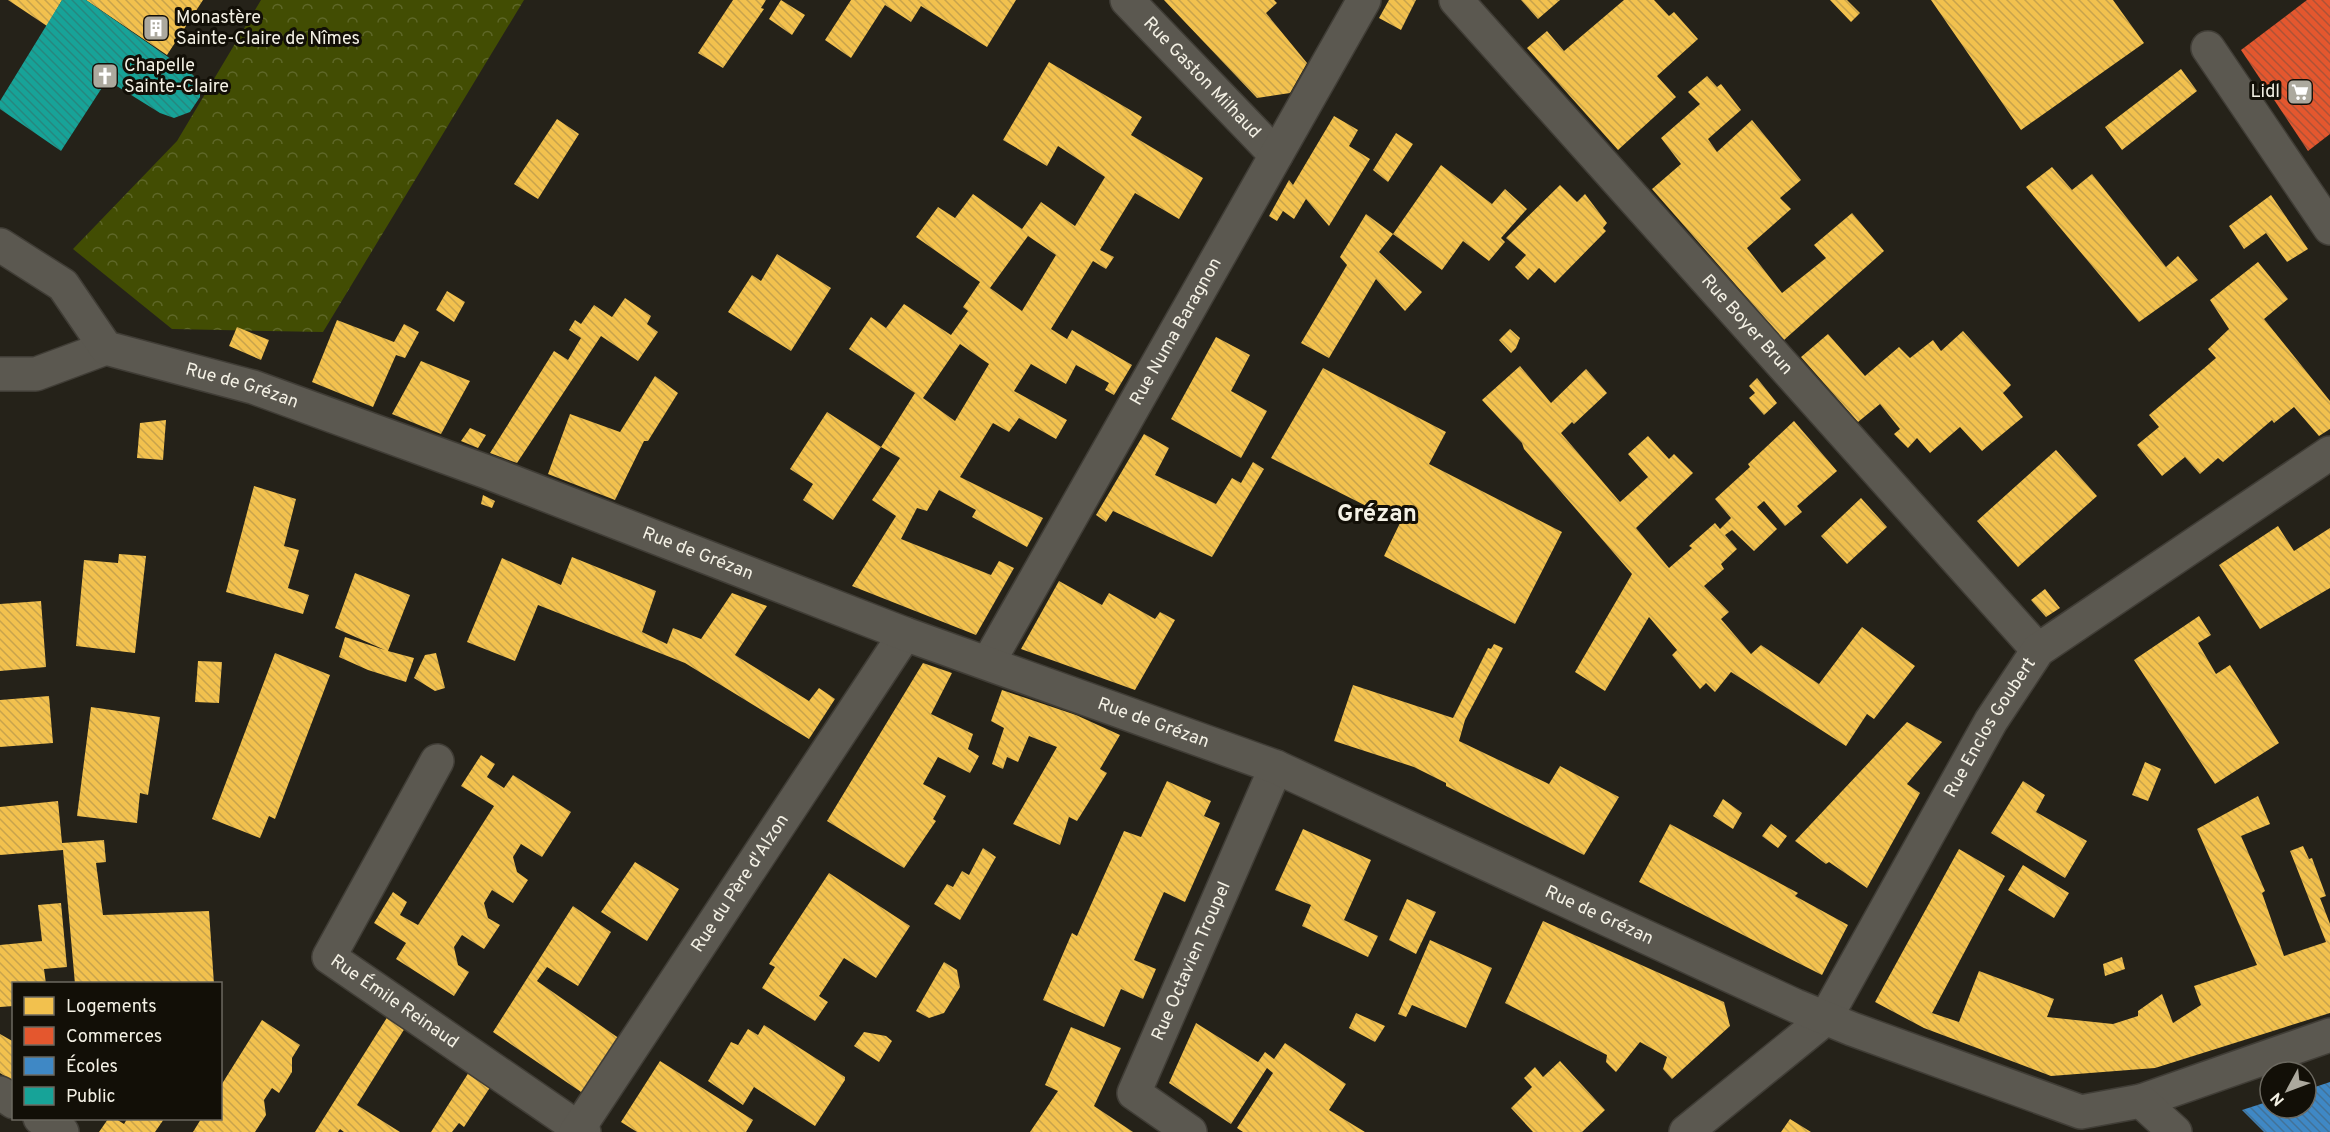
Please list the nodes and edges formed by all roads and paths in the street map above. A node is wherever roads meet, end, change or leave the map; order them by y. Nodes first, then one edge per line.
1 (1127, 0) edge
2 (1364, 0) edge
3 (1456, 0) edge
4 (2208, 48) dead end
5 (1276, 155) junction
6 (2330, 228) edge
7 (0, 245) edge
8 (106, 348) junction
9 (0, 374) edge
10 (2330, 453) edge
11 (905, 634) junction
12 (2038, 650) junction
13 (988, 663) junction
14 (437, 761) dead end
15 (1276, 767) junction
16 (1825, 1019) junction
17 (2330, 1035) edge
18 (2141, 1101) junction
19 (42, 1120) edge
20 (580, 1131) edge
21 (62, 1132) edge
22 (1190, 1132) edge
23 (1686, 1132) edge
24 (2175, 1132) edge

1 - 5 street, Rue Gaston Milhaud
2 - 5 street, Rue Numa Baragnon
3 - 12 street, Rue Boyer Brun
4 - 6 street
5 - 13 street, Rue Numa Baragnon
7 - 8 street
8 - 9 street
8 - 11 street, Rue de Grézan
10 - 12 street, Rue Enclos Goubert
11 - 13 street, Rue de Grézan
11 - 20 street, Rue du Père d'Alzon
12 - 16 street, Rue Enclos Goubert
13 - 15 street, Rue de Grézan
14 - 20 street, Rue Émile Reinaud
15 - 16 street, Rue de Grézan
15 - 22 street, Rue Octavien Troupel
16 - 18 street, Rue de Grézan
16 - 23 street
17 - 18 street, Rue de Grézan
18 - 24 street
19 - 21 street

